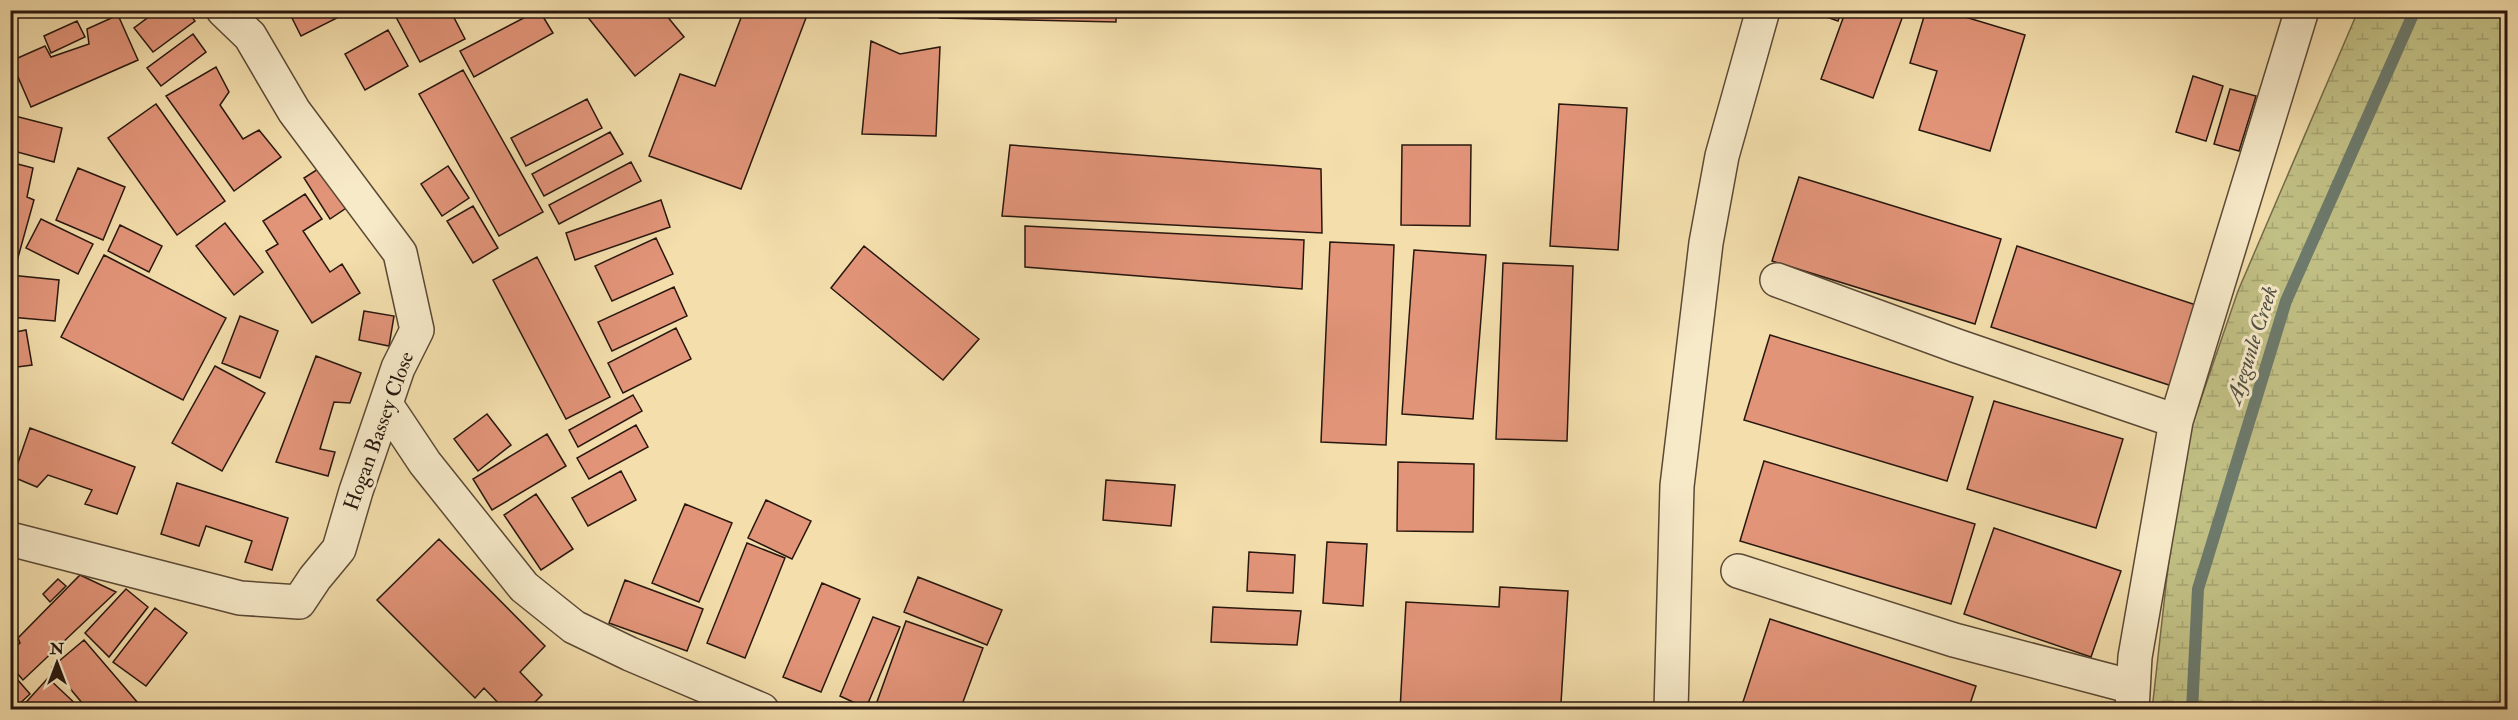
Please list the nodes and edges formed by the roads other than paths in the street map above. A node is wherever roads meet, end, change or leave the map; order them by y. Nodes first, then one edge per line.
1 (223, 10) edge
2 (1763, 10) edge
3 (2302, 10) edge
4 (1777, 280) dead end
5 (387, 406) junction
6 (2176, 421) junction
7 (10, 539) edge
8 (1738, 571) dead end
9 (2132, 698) edge
10 (762, 710) edge
11 (1671, 710) edge

1 - 5 street, Hogan Bassey Close
2 - 11 street
3 - 6 street
4 - 6 street
5 - 7 street, Hogan Bassey Close
5 - 10 street
6 - 9 street
8 - 9 street

